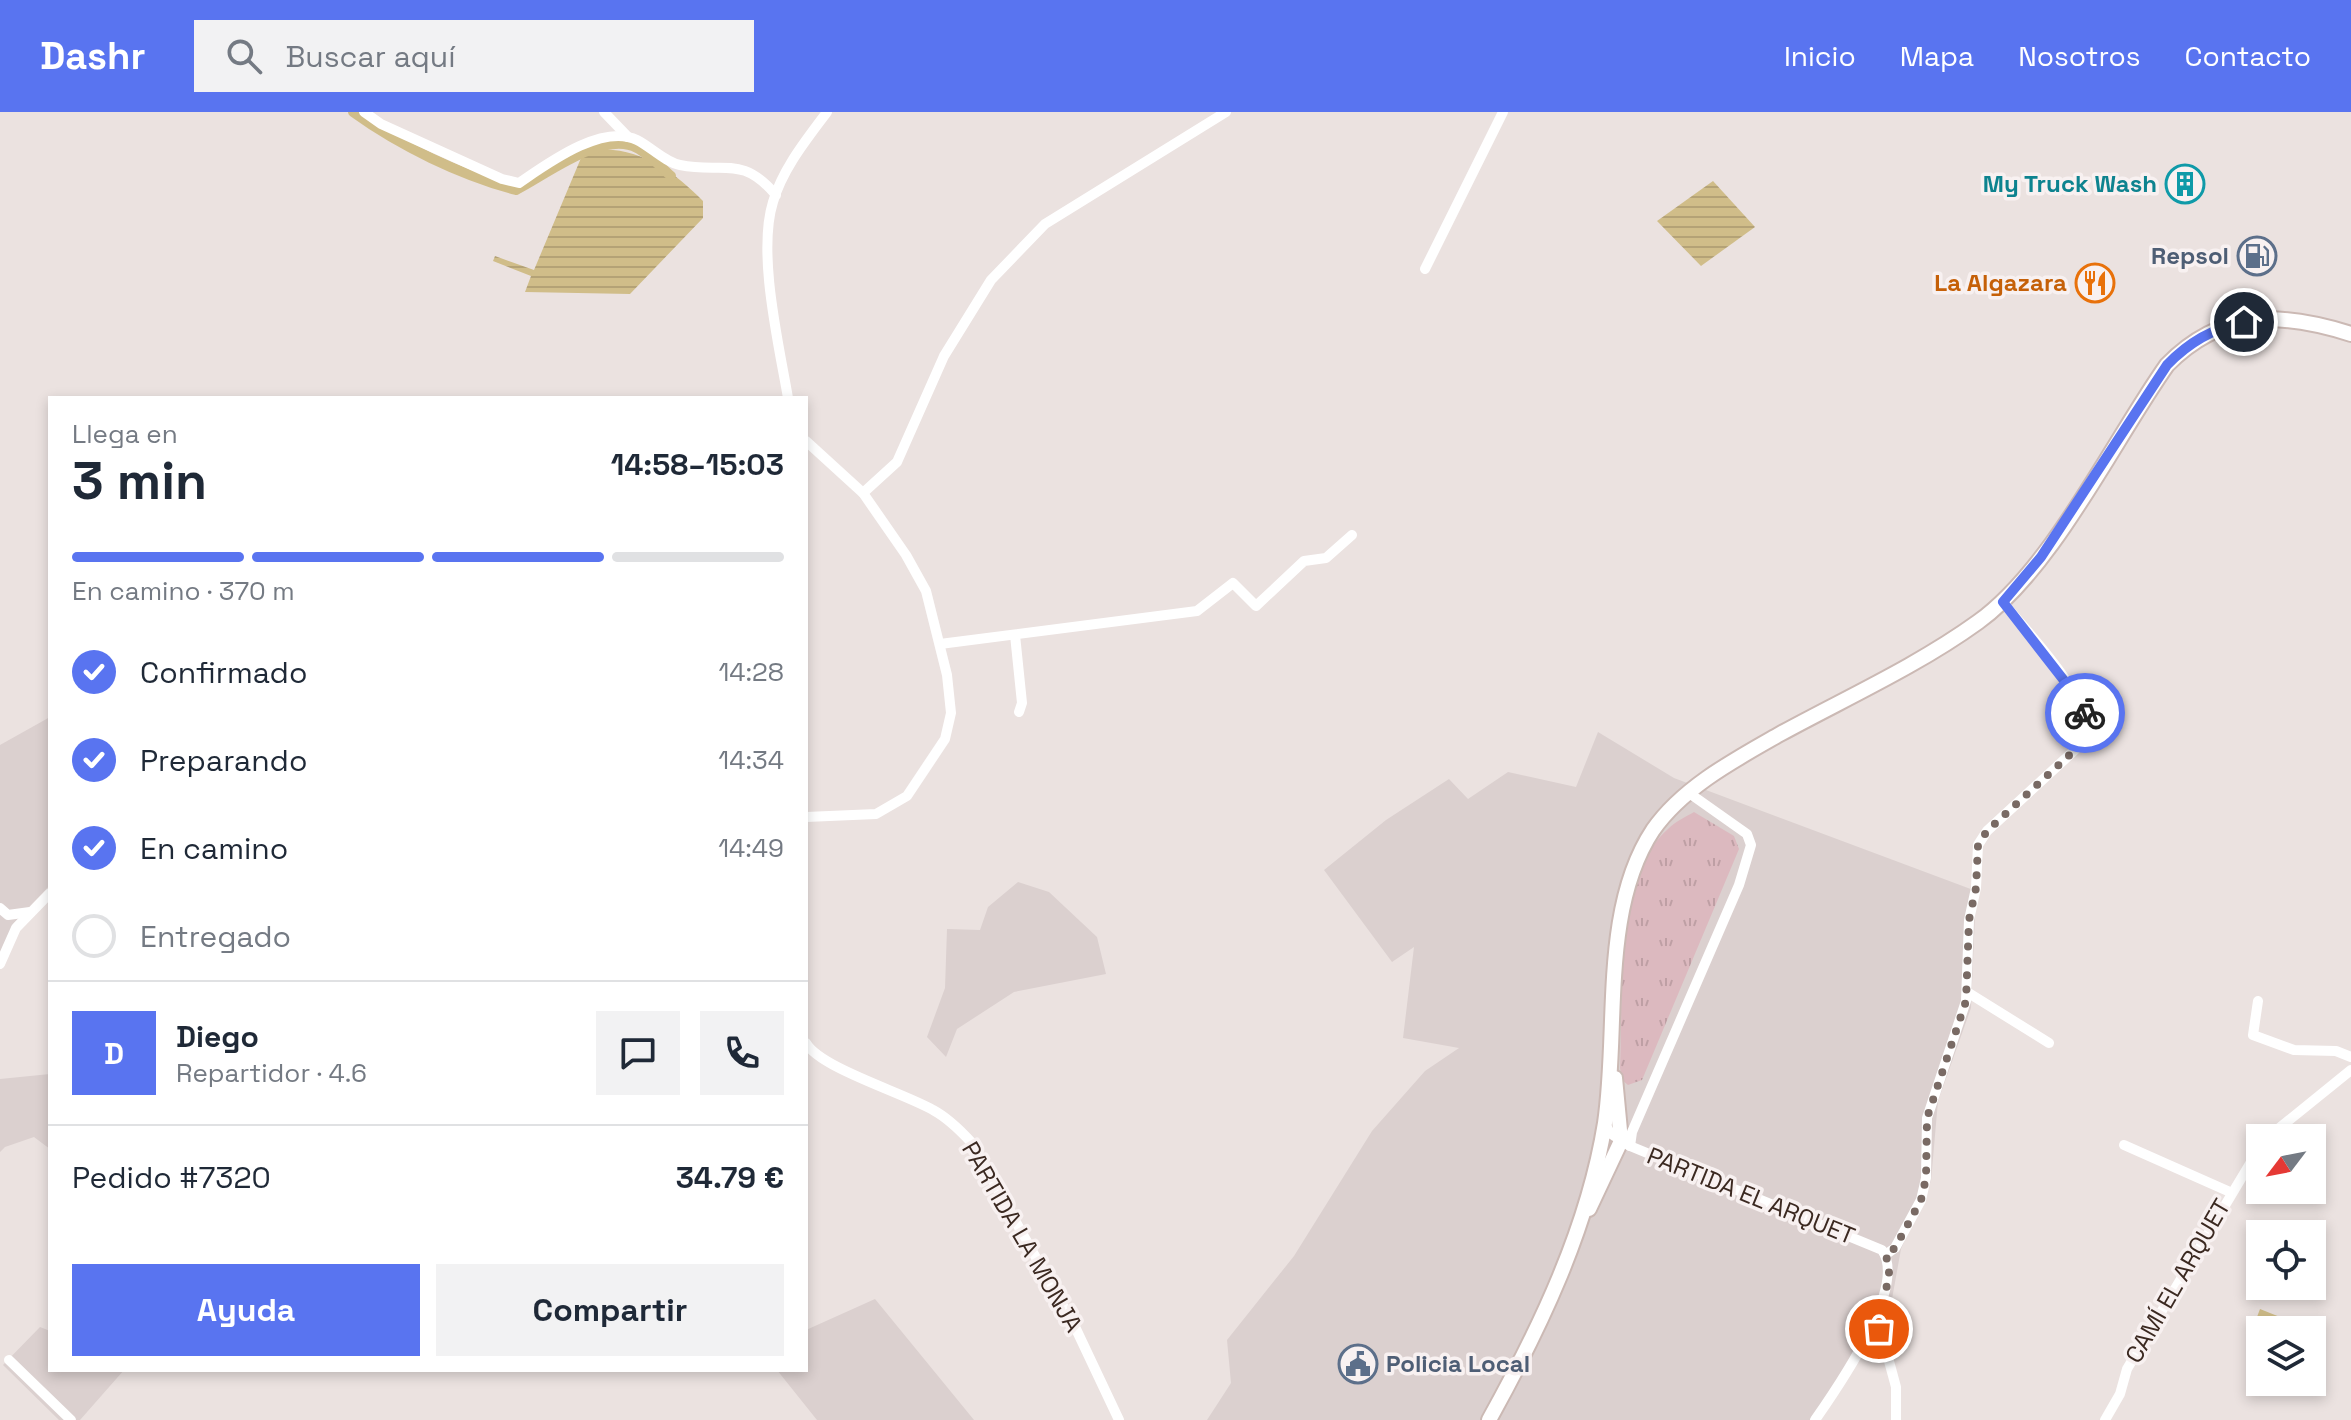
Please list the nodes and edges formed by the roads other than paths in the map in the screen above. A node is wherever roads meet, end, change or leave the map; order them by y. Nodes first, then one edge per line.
1 (364, 112) edge
2 (604, 112) edge
3 (827, 112) edge
4 (1226, 112) edge
5 (1503, 112) edge
6 (628, 137) junction
7 (776, 195) junction
8 (1425, 269) dead end
9 (2351, 334) edge
10 (788, 396) edge
11 (808, 443) edge
12 (863, 493) junction
13 (1352, 535) dead end
14 (2003, 602) junction
15 (1015, 635) junction
16 (940, 644) junction
17 (1019, 712) dead end
18 (1689, 793) junction
19 (808, 816) edge
20 (48, 895) edge
21 (0, 908) edge
22 (30, 912) junction
23 (0, 964) edge
24 (1967, 992) junction
25 (2258, 1001) dead end
26 (2049, 1043) dead end
27 (808, 1045) edge
28 (1612, 1055) junction
29 (2351, 1057) edge
30 (2351, 1070) edge
31 (1604, 1124) junction
32 (2284, 1124) edge
33 (1626, 1144) junction
34 (2124, 1145) dead end
35 (2246, 1168) edge
36 (2230, 1192) junction
37 (1579, 1227) junction
38 (1885, 1255) junction
39 (1876, 1312) junction
40 (9, 1360) dead end
41 (71, 1420) edge
42 (1119, 1420) edge
43 (1489, 1420) edge
44 (1815, 1420) edge
45 (1896, 1420) edge
46 (2105, 1420) edge

1 - 6 street
2 - 6 street
3 - 7 street
4 - 12 street
5 - 8 street
6 - 7 street
7 - 10 street
9 - 14 street
11 - 12 street
12 - 16 street
13 - 15 street
14 - 18 street
14 - 24 street
15 - 16 street
15 - 17 street
16 - 19 street
18 - 28 street
18 - 33 street
20 - 22 street
21 - 22 street
22 - 23 street
24 - 26 street
24 - 38 street
25 - 29 street
27 - 42 street, PARTIDA LA MONJA
28 - 31 street
28 - 33 street
30 - 32 street
31 - 33 street
31 - 37 street
33 - 37 street
33 - 38 street, PARTIDA EL ARQUET
34 - 36 street
35 - 36 street, CAMÍ EL ARQUET
36 - 46 street, CAMÍ EL ARQUET
37 - 43 street
38 - 39 street, PARTIDA EL ARQUET
39 - 44 street, PARTIDA EL ARQUET
39 - 45 street
40 - 41 street

